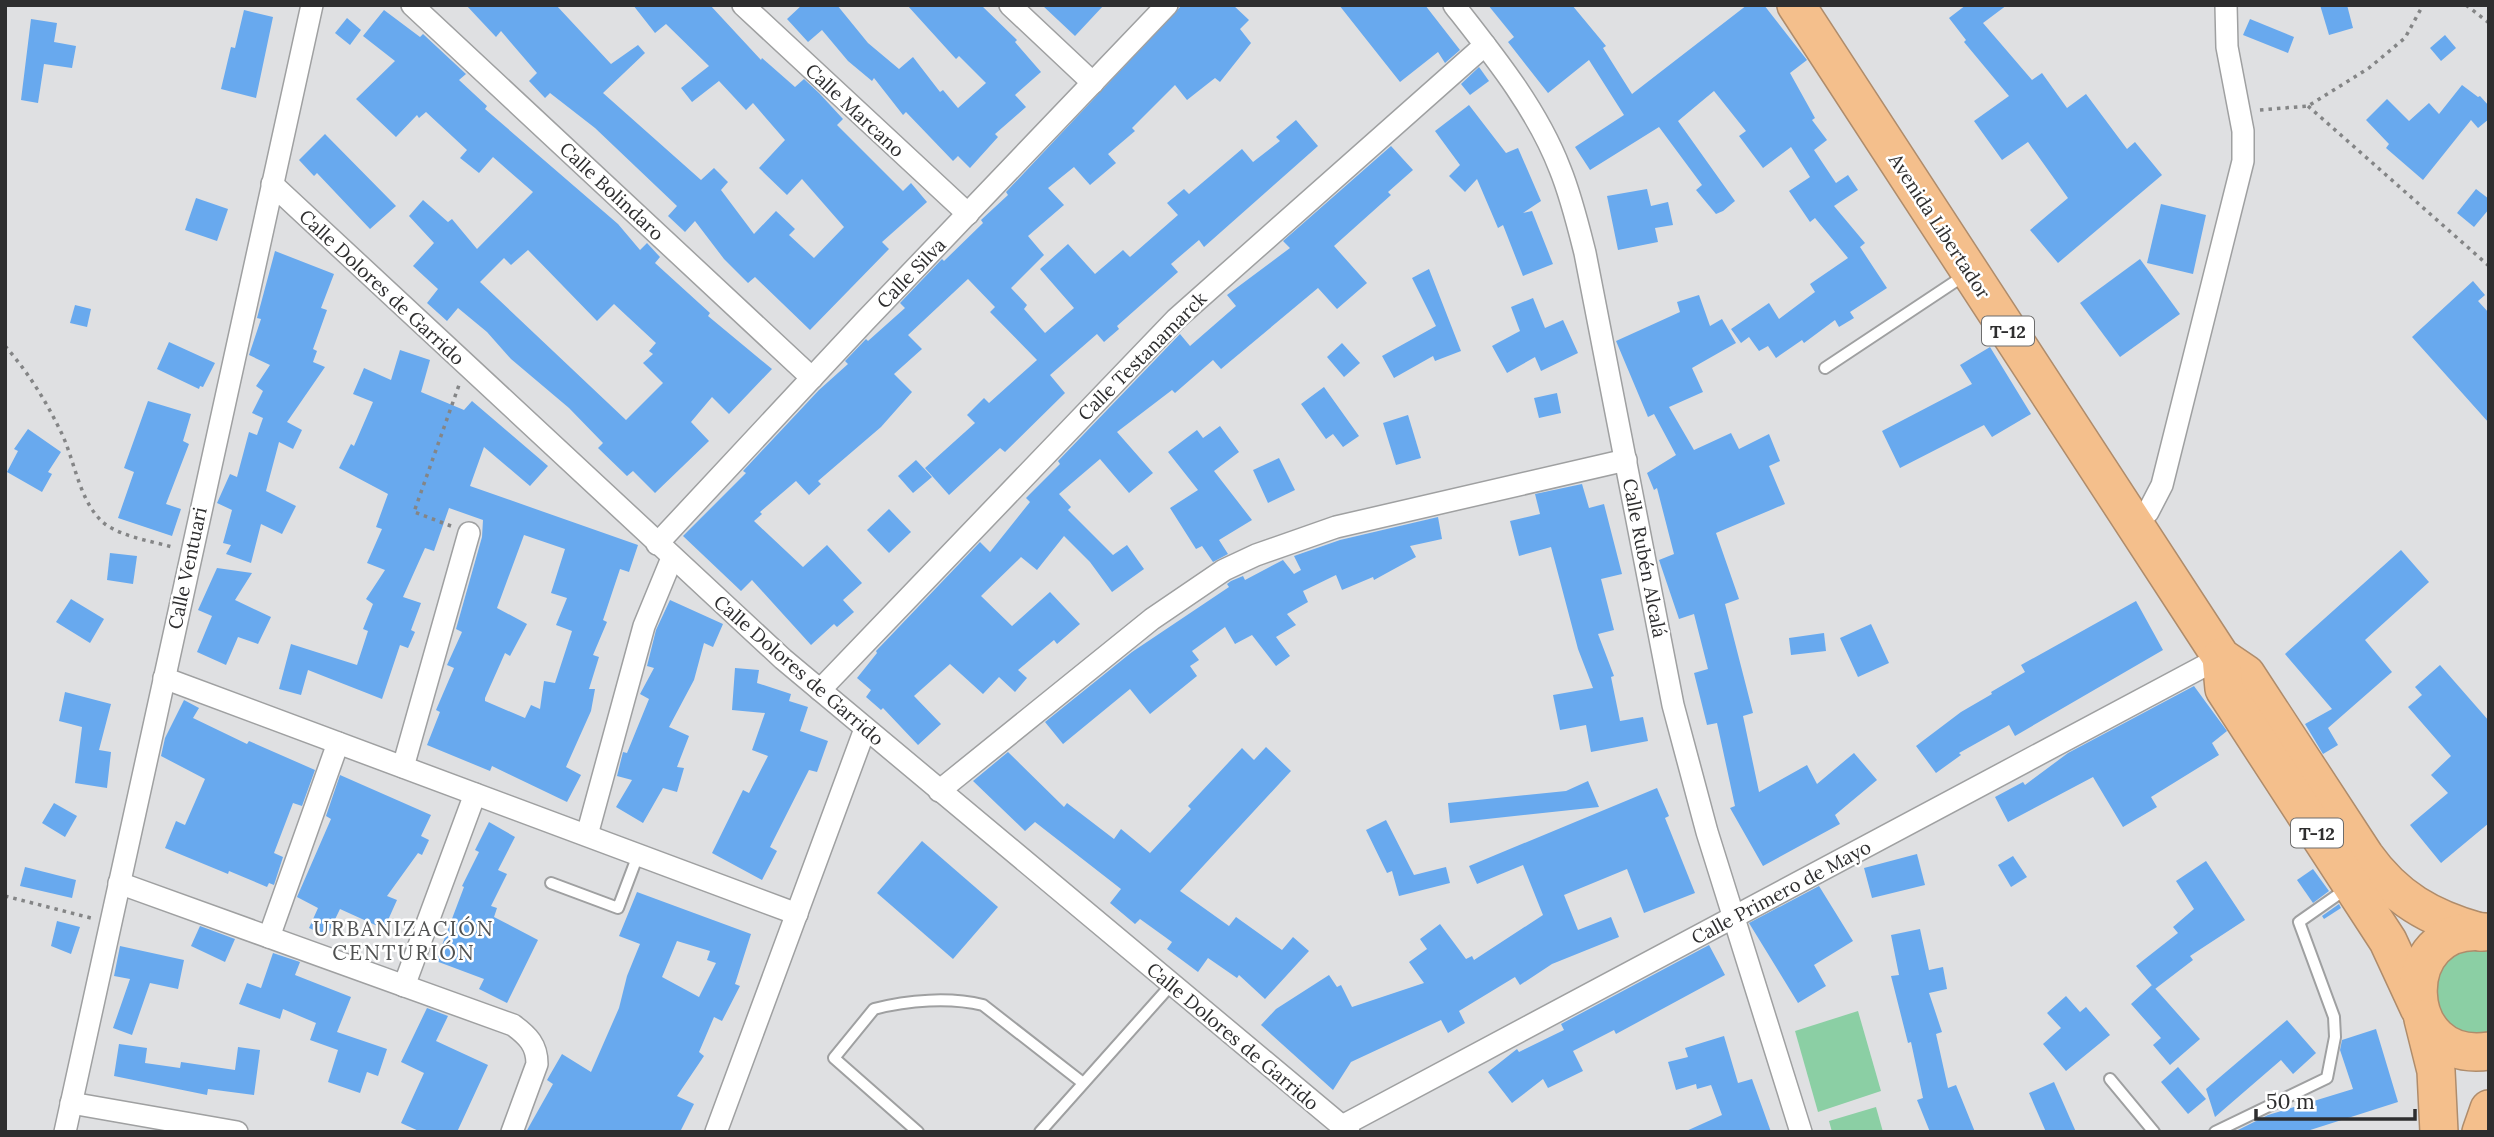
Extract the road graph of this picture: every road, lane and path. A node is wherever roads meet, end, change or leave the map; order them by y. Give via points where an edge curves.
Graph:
1 (312, 5) edge
2 (412, 5) edge
3 (743, 5) edge
4 (1010, 5) edge
5 (1167, 5) edge
6 (1454, 5) edge
7 (1796, 5) edge
8 (2226, 5) edge
9 (2423, 5) edge
10 (2466, 5) edge
11 (2489, 23) edge
12 (1485, 45) junction
13 (1093, 83) junction
14 (2308, 106) junction
15 (2239, 112) junction
16 (272, 184) junction
17 (968, 214) junction
18 (2489, 266) edge
19 (1970, 272) junction
20 (5, 345) edge
21 (466, 366) junction
22 (1825, 368) dead end
23 (812, 378) junction
24 (1626, 460) junction
25 (2134, 524) junction
26 (469, 533) joint
27 (664, 551) junction
28 (190, 552) junction
29 (2221, 657) junction
30 (163, 678) junction
31 (820, 690) junction
32 (865, 729) junction
33 (338, 743) junction
34 (403, 767) junction
35 (939, 791) junction
36 (475, 794) junction
37 (587, 835) junction
38 (638, 855) junction
39 (2363, 877) junction
40 (119, 883) junction
41 (551, 883) dead end
42 (5, 897) edge
43 (797, 914) junction
44 (1734, 917) junction
45 (110, 923) junction
46 (2484, 932) edge
47 (269, 937) junction
48 (1171, 985) junction
49 (404, 986) junction
50 (2421, 1013) junction
51 (2489, 1051) edge
52 (2110, 1079) dead end
53 (1083, 1083) junction
54 (71, 1103) junction
55 (2489, 1108) edge
56 (1345, 1129) edge
57 (65, 1132) edge
58 (237, 1132) edge
59 (512, 1132) edge
60 (716, 1132) edge
61 (918, 1132) edge
62 (1040, 1132) edge
63 (1801, 1132) edge
64 (2154, 1132) edge
65 (2215, 1132) edge
66 (2439, 1132) edge
67 (2481, 1132) edge

1 - 16 street, Calle Ventuari
2 - 23 street, Calle Bolindaro
3 - 17 street, Calle Marcano
4 - 13 street
5 - 13 street, Calle Silva
6 - 12 street, Calle Rubén Alcalá
7 - 19 highway, Avenida Libertador / T-12
8 - 15 street via 2227,47
9 - 14 path via 2395,49
10 - 11 path
12 - 24 street, Calle Rubén Alcalá via 1542,130 1560,168 1585,253
12 - 31 street, Calle Testanamarck via 1176,319
13 - 17 street, Calle Silva
14 - 15 path
14 - 18 path
15 - 25 street via 2243,161 2236,198 2162,485 2148,512
16 - 21 street, Calle Dolores de Garrido
16 - 28 street, Calle Ventuari
17 - 23 street, Calle Silva
19 - 22 lane
19 - 25 highway, Avenida Libertador / T-12
20 - 28 path via 45,401 90,505 101,520 115,530
21 - 26 path via 414,512
21 - 27 street, Calle Dolores de Garrido
23 - 27 street, Calle Silva
24 - 35 street via 1336,527 1234,565 1152,619
24 - 44 street, Calle Rubén Alcalá via 1673,705
25 - 29 highway, Avenida Libertador / T-12
26 - 34 street
27 - 31 street, Calle Dolores de Garrido
27 - 37 street
28 - 30 street, Calle Ventuari
29 - 39 highway, Avenida Libertador / T-12 via 2246,674
29 - 44 street, Calle Primero de Mayo
30 - 33 street
30 - 40 street, Calle Ventuari
31 - 32 street, Calle Dolores de Garrido
32 - 35 street, Calle Dolores de Garrido
32 - 43 street
33 - 34 street
33 - 47 street
34 - 36 street
35 - 48 street, Calle Dolores de Garrido
36 - 37 street
36 - 49 street
37 - 38 street
38 - 41 lane via 618,908
38 - 43 street
39 - 46 highway, Avenida Libertador / T-12 via 2450,924
39 - 50 highway, Avenida Libertador / T-12
39 - 65 lane via 2299,922 2334,1017 2327,1078
40 - 45 street, Calle Ventuari
40 - 47 street
42 - 45 path
43 - 60 street
44 - 56 street, Calle Primero de Mayo
44 - 63 street, Calle Rubén Alcalá
45 - 54 street, Calle Ventuari
46 - 50 highway, T-12 via 2453,936 2430,954 2418,981
47 - 49 street
48 - 53 lane
48 - 56 street, Calle Dolores de Garrido
49 - 59 street via 513,1025 532,1042 537,1064
50 - 51 highway, T-12 via 2448,1045 2474,1053
50 - 66 highway, Avenida Libertador / T-12 via 2436,1071
52 - 64 lane
53 - 61 lane via 983,1005 934,1002 874,1009 834,1058
53 - 62 lane
54 - 57 street, Calle Ventuari
54 - 58 street
55 - 67 highway

